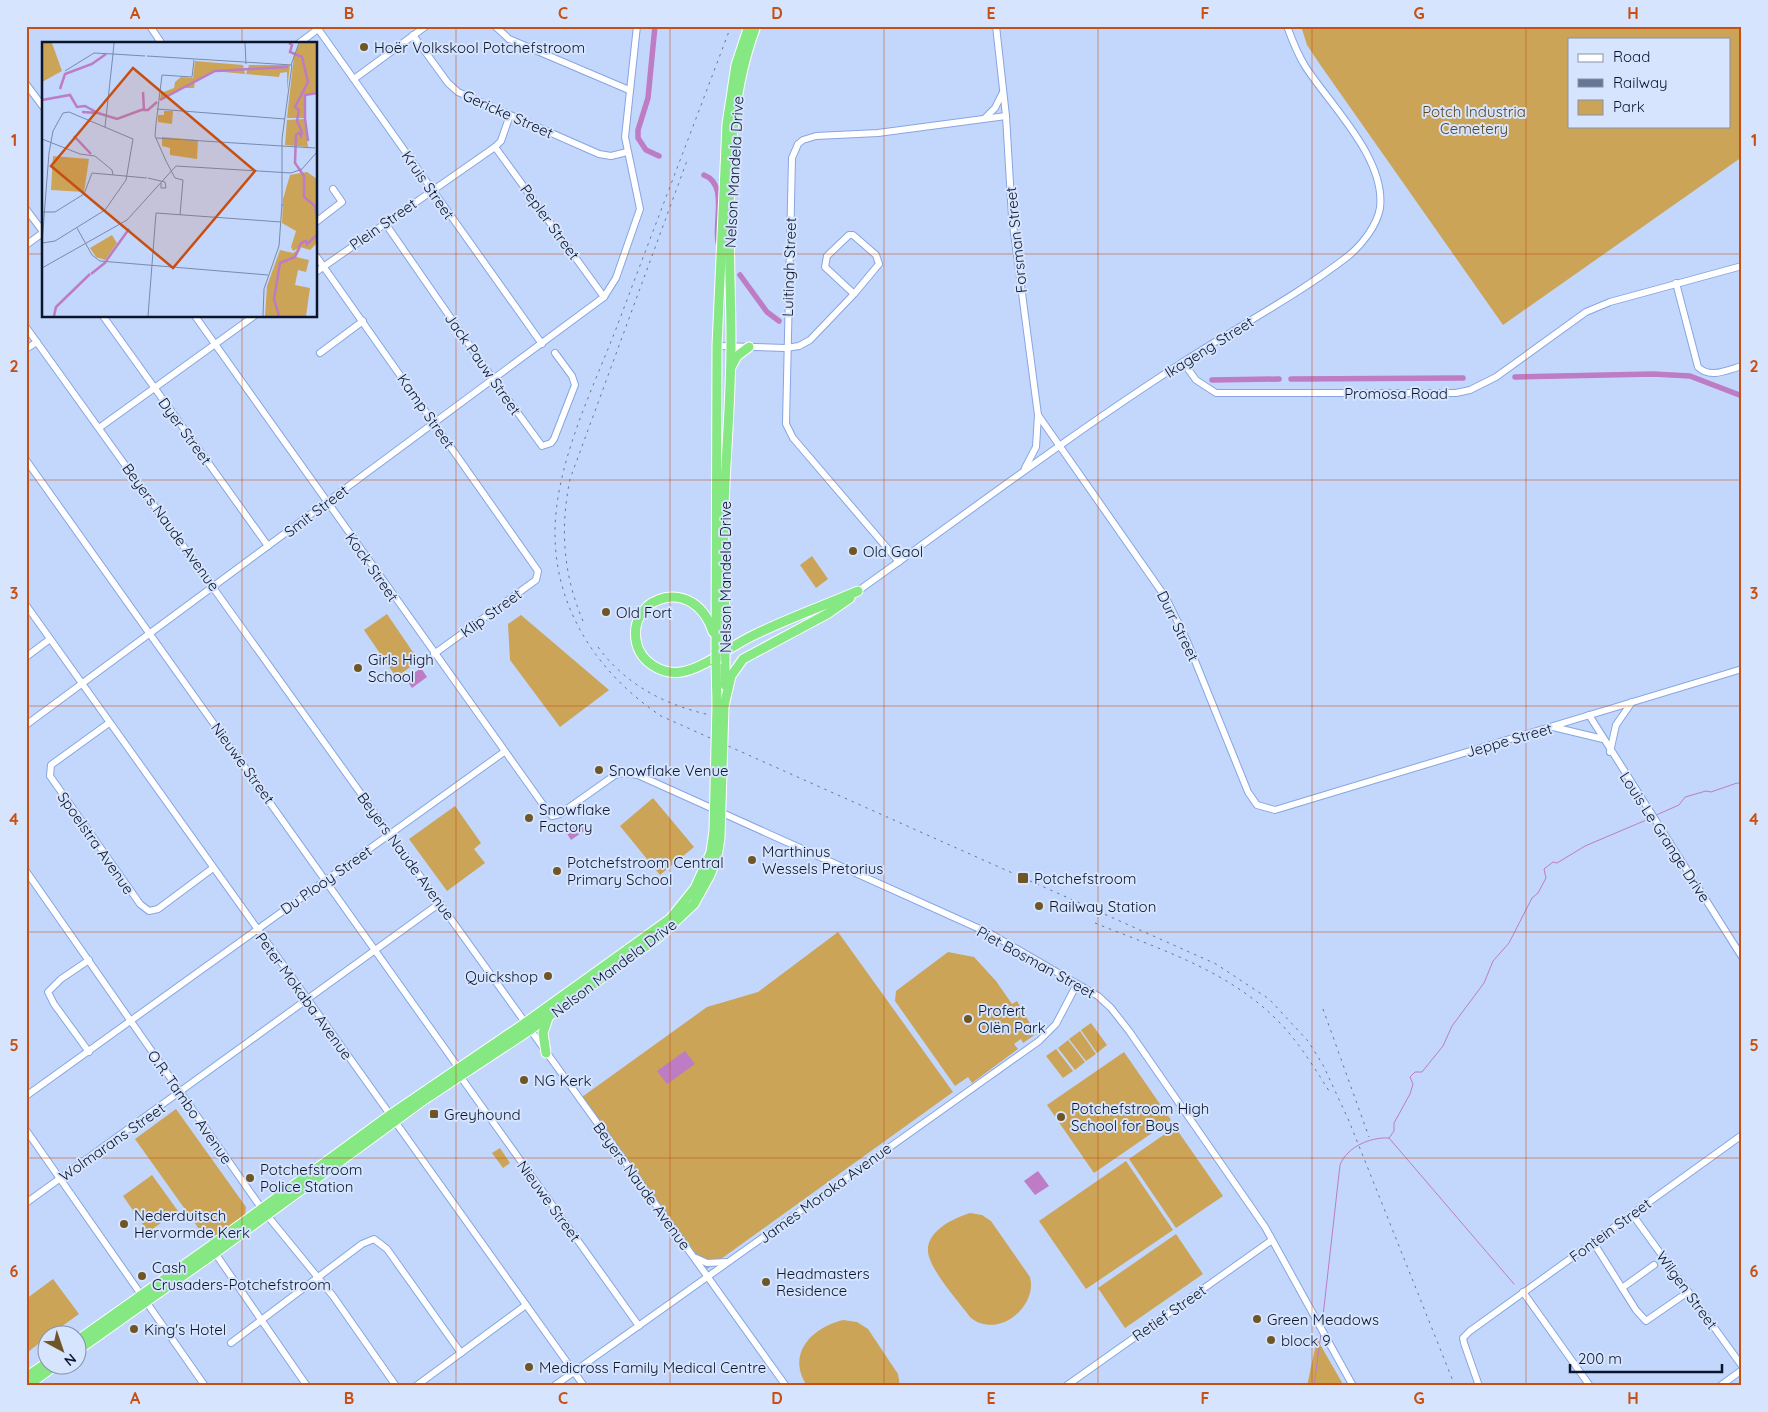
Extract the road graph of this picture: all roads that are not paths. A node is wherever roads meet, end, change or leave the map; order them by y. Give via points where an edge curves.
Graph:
1 (150, 26) edge
2 (426, 26) edge
3 (496, 26) edge
4 (637, 26) edge
5 (996, 26) edge
6 (754, 27) edge
7 (317, 28) edge
8 (1289, 28) edge
9 (414, 35) junction
10 (161, 42) edge
11 (300, 42) edge
12 (354, 79) junction
13 (26, 84) edge
14 (1003, 89) junction
15 (629, 90) junction
16 (42, 105) edge
17 (510, 115) junction
18 (1006, 116) junction
19 (981, 119) junction
20 (495, 147) junction
21 (627, 152) junction
22 (333, 189) dead end
23 (432, 191) junction
24 (26, 209) edge
25 (318, 220) edge
26 (385, 223) junction
27 (42, 229) edge
28 (42, 233) edge
29 (26, 245) edge
30 (318, 258) edge
31 (324, 266) junction
32 (1742, 266) edge
33 (318, 270) edge
34 (1676, 284) junction
35 (854, 294) junction
36 (604, 297) junction
37 (104, 318) edge
38 (196, 318) edge
39 (251, 318) edge
40 (362, 321) junction
41 (26, 327) edge
42 (37, 342) junction
43 (215, 344) junction
44 (542, 344) junction
45 (717, 346) junction
46 (731, 347) junction
47 (749, 347) junction
48 (786, 348) junction
49 (26, 349) edge
50 (320, 353) dead end
51 (555, 353) dead end
52 (1183, 362) junction
53 (1742, 366) edge
54 (730, 368) junction
55 (493, 379) junction
56 (155, 389) junction
57 (1038, 415) junction
58 (434, 423) junction
59 (99, 428) junction
60 (1059, 446) junction
61 (26, 460) edge
62 (1023, 472) junction
63 (326, 503) junction
64 (268, 546) junction
65 (899, 562) junction
66 (536, 567) joint
67 (214, 587) junction
68 (858, 591) junction
69 (26, 605) edge
70 (151, 634) junction
71 (50, 639) junction
72 (716, 649) junction
73 (434, 654) junction
74 (26, 657) edge
75 (1742, 669) edge
76 (83, 684) junction
77 (1632, 702) junction
78 (720, 705) junction
79 (1589, 715) junction
80 (109, 723) junction
81 (26, 725) edge
82 (1553, 727) junction
83 (1603, 739) junction
84 (504, 752) junction
85 (1610, 752) junction
86 (1275, 810) joint
87 (552, 816) joint
88 (390, 834) junction
89 (714, 855) junction
90 (213, 868) junction
91 (26, 871) edge
92 (326, 880) junction
93 (440, 903) junction
94 (256, 929) junction
95 (376, 950) junction
96 (1742, 957) edge
97 (89, 960) junction
98 (1077, 984) junction
99 (307, 1000) junction
100 (550, 1016) junction
101 (131, 1022) junction
102 (527, 1026) junction
103 (89, 1052) junction
104 (546, 1053) junction
105 (459, 1072) junction
106 (180, 1093) junction
107 (26, 1096) edge
108 (392, 1118) junction
109 (26, 1130) edge
110 (1742, 1135) edge
111 (60, 1178) junction
112 (26, 1203) edge
113 (264, 1212) junction
114 (1632, 1214) junction
115 (1272, 1240) junction
116 (1593, 1242) junction
117 (215, 1254) junction
118 (691, 1254) junction
119 (730, 1261) junction
120 (1654, 1265) dead end
121 (708, 1276) junction
122 (319, 1278) junction
123 (1622, 1288) junction
124 (1523, 1292) junction
125 (1688, 1292) junction
126 (143, 1297) junction
127 (526, 1305) junction
128 (262, 1321) junction
129 (639, 1326) junction
130 (88, 1333) edge
131 (88, 1342) edge
132 (231, 1343) dead end
133 (461, 1353) junction
134 (1742, 1366) edge
135 (38, 1369) edge
136 (1742, 1370) edge
137 (574, 1372) junction
138 (43, 1374) edge
139 (26, 1377) edge
140 (27, 1385) edge
141 (205, 1386) edge
142 (307, 1386) edge
143 (396, 1386) edge
144 (416, 1386) edge
145 (554, 1386) edge
146 (584, 1386) edge
147 (786, 1386) edge
148 (1066, 1386) edge
149 (1353, 1386) edge
150 (1479, 1386) edge
151 (1590, 1386) edge
152 (1720, 1386) edge

1 - 10 street
2 - 9 street
3 - 15 street via 509,39
4 - 15 street
5 - 14 street, Forsman Street
6 - 45 highway, Nelson Mandela Drive via 736,65 727,124
6 - 46 highway, Nelson Mandela Drive via 740,76 734,128
7 - 11 street
7 - 12 street, Kruis Street
8 - 52 street, Ikageng Street via 1304,64 1367,154 1380,190 1380,209 1374,225 1348,256 1293,295
9 - 12 street
9 - 17 street, Gericke Street via 453,89
12 - 23 street, Kruis Street
13 - 16 street
14 - 18 street, Forsman Street
14 - 19 street via 995,108
15 - 21 street via 625,129
17 - 20 street, Plein Street via 501,141
17 - 21 street, Gericke Street via 599,154 611,156
18 - 19 street, Luitingh Street
18 - 57 street, Forsman Street via 1012,217
19 - 48 street, Luitingh Street via 878,133 816,136 798,144 792,158
20 - 23 street, Plein Street
20 - 36 street, Pepler Street
21 - 36 street via 640,209 616,278
22 - 25 street via 342,202
23 - 26 street, Plein Street
23 - 44 street, Kruis Street
24 - 27 street
26 - 31 street, Plein Street
26 - 55 street, Jack Pauw Street
28 - 29 street
30 - 31 street, Kamp Street
31 - 33 street, Plein Street
31 - 40 street, Kamp Street
32 - 34 street, Promosa Road
34 - 52 street, Promosa Road via 1586,312 1496,377 1456,393 1216,394 1202,386
34 - 53 street via 1698,367 1710,374
35 - 35 street via 877,269 879,259 849,235 827,256 825,267
35 - 48 street via 810,340
36 - 44 street, Smit Street
37 - 56 street, Dyer Street
38 - 43 street, Kock Street
39 - 43 street
40 - 50 street
40 - 58 street, Kamp Street
41 - 42 street, Beyers Naude Avenue
42 - 49 street
42 - 59 street, Beyers Naude Avenue
43 - 56 street
43 - 63 street, Kock Street
44 - 55 street, Smit Street
45 - 46 street
45 - 72 highway, Nelson Mandela Drive
46 - 47 street
46 - 54 highway, Nelson Mandela Drive
47 - 48 street
47 - 54 highway via 737,356
48 - 65 street, Luitingh Street via 785,414 789,431
51 - 55 street, Jack Pauw Street via 572,376 575,386 551,443 542,446
52 - 60 street, Ikageng Street
54 - 78 highway, Nelson Mandela Drive, bridge via 724,507 726,642
55 - 58 street, Smit Street
56 - 59 street
56 - 64 street, Dyer Street
57 - 60 street, Forsman Street
57 - 62 street via 1034,455
58 - 63 street, Smit Street
58 - 66 street, Kamp Street
59 - 67 street, Beyers Naude Avenue
60 - 62 street, Ikageng Street
60 - 86 street, Durr Street via 1166,598 1252,799 1263,808
61 - 70 street, Nieuwe Street
62 - 65 street, Ikageng Street
63 - 64 street, Smit Street
63 - 73 street, Kock Street
64 - 67 street, Smit Street
65 - 68 street, Ikageng Street
66 - 73 street, Klip Street via 536,580
67 - 70 street, Smit Street
67 - 88 street, Beyers Naude Avenue
68 - 72 highway via 754,635 682,672 661,670 643,657 636,641 637,624 652,604 668,598 683,598 706,614
68 - 78 highway via 827,614 743,659 731,676
69 - 71 street, Peter Mokaba Avenue
70 - 76 street, Smit Street
70 - 92 street, Nieuwe Street
71 - 74 street
71 - 76 street, Peter Mokaba Avenue
72 - 78 highway, Nelson Mandela Drive, bridge
73 - 84 street, Kock Street
75 - 77 street, Jeppe Street
76 - 80 street, Peter Mokaba Avenue
76 - 81 street, Smit Street
77 - 79 street, Jeppe Street
77 - 85 street via 1616,725
78 - 89 highway, Nelson Mandela Drive, bridge
79 - 82 street, Jeppe Street
79 - 83 street, Louis Le Grange Drive
80 - 90 street, Peter Mokaba Avenue
80 - 90 street, Spoelstra Avenue via 51,765 50,776 140,904 148,911 158,909
82 - 83 street
82 - 86 street, Jeppe Street
83 - 85 street, Louis Le Grange Drive
84 - 87 street, Kock Street
84 - 88 street, Du Plooy Street
85 - 96 street, Louis Le Grange Drive
87 - 98 street, Piet Bosman Street via 564,812 615,776 623,773 638,775 991,934
88 - 92 street, Du Plooy Street
88 - 93 street, Beyers Naude Avenue
89 - 100 highway, Nelson Mandela Drive via 704,888 680,920
89 - 102 highway, Nelson Mandela Drive via 695,888 670,919
90 - 94 street, Peter Mokaba Avenue
91 - 97 street, O.R. Tambo Avenue
92 - 94 street, Du Plooy Street
92 - 95 street, Nieuwe Street
93 - 95 street, Wolmarans Street
93 - 102 street, Beyers Naude Avenue
94 - 99 street, Peter Mokaba Avenue
94 - 101 street, Du Plooy Street
95 - 99 street, Wolmarans Street
95 - 105 street, Nieuwe Street
97 - 101 street, O.R. Tambo Avenue
97 - 103 street via 50,989 49,997
98 - 115 street, Piet Bosman Street via 1102,999 1119,1017
98 - 119 street, James Moroka Avenue via 1056,1024 1039,1041
99 - 106 street, Wolmarans Street
99 - 108 street, Peter Mokaba Avenue
100 - 102 highway, Nelson Mandela Drive
100 - 104 highway via 542,1032
101 - 103 street, Du Plooy Street
101 - 106 street, O.R. Tambo Avenue
102 - 104 street, Beyers Naude Avenue
102 - 105 highway, Nelson Mandela Drive
103 - 107 street, Du Plooy Street
104 - 118 street, Beyers Naude Avenue
105 - 108 highway, Nelson Mandela Drive
105 - 129 street, Nieuwe Street
106 - 111 street, Wolmarans Street
106 - 113 street, O.R. Tambo Avenue
108 - 113 highway, Nelson Mandela Drive
108 - 127 street, Peter Mokaba Avenue
109 - 111 street
110 - 114 street, Fontein Street
111 - 112 street, Wolmarans Street
111 - 126 street
113 - 117 highway, Nelson Mandela Drive
113 - 122 street, O.R. Tambo Avenue
113 - 126 highway, Nelson Mandela Drive
114 - 116 street, Fontein Street
114 - 125 street, Wilgen Street
115 - 148 street, Retief Street
115 - 149 street, Piet Bosman Street
116 - 123 street
116 - 124 street, Fontein Street
117 - 126 highway, Nelson Mandela Drive
117 - 128 street
118 - 119 street via 707,1263
118 - 121 street, Beyers Naude Avenue
119 - 121 street, James Moroka Avenue
120 - 123 street
121 - 129 street, James Moroka Avenue
121 - 147 street, Beyers Naude Avenue
122 - 128 street
122 - 133 street via 366,1241 378,1240
122 - 143 street, O.R. Tambo Avenue
123 - 125 street via 1646,1321
124 - 150 street, Fontein Street via 1463,1338
124 - 151 street
125 - 134 street, Wilgen Street
126 - 130 highway, Nelson Mandela Drive
126 - 131 highway, Nelson Mandela Drive
126 - 141 street
127 - 133 street
127 - 137 street, Peter Mokaba Avenue
128 - 132 street
128 - 142 street
129 - 137 street, James Moroka Avenue
133 - 144 street
135 - 139 highway
136 - 152 street
137 - 145 street, James Moroka Avenue
137 - 146 street, Peter Mokaba Avenue
138 - 140 highway

